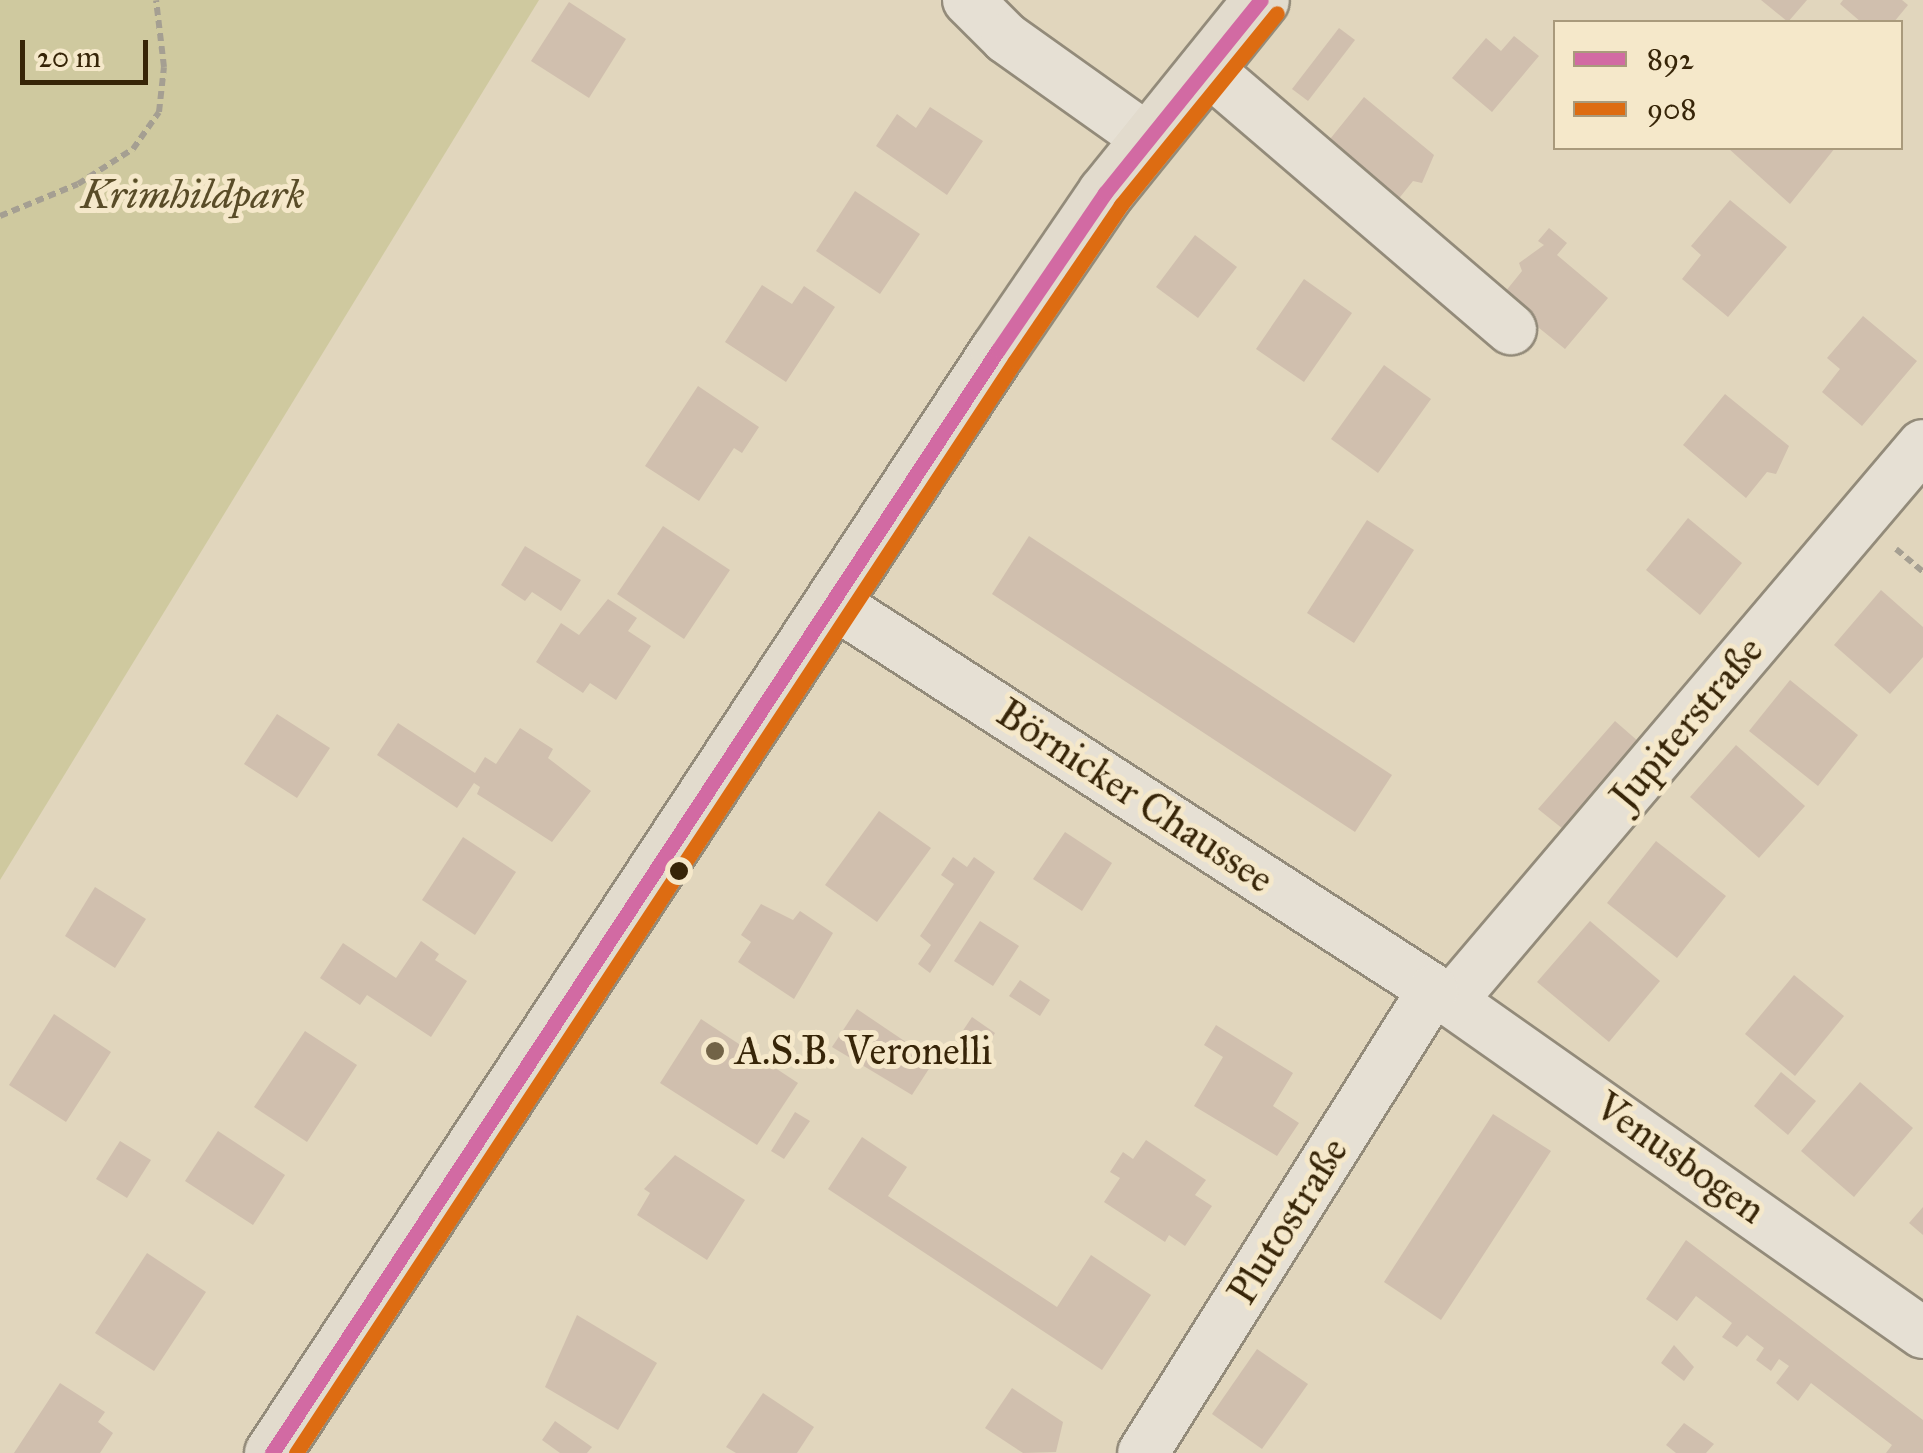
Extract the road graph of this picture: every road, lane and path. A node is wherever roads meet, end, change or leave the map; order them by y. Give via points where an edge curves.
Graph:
1 (156, 0) edge
2 (968, 0) edge
3 (1261, 0) edge
4 (1205, 67) junction
5 (1126, 124) junction
6 (0, 216) edge
7 (1511, 330) dead end
8 (1923, 445) edge
9 (836, 604) junction
10 (1442, 995) junction
11 (1923, 1333) edge
12 (272, 1453) edge
13 (1142, 1453) edge

1 - 6 path via 164,67 159,112 133,149 78,184
2 - 5 street via 1006,38
3 - 4 main road
4 - 5 main road
4 - 7 street
5 - 9 main road via 998,350
8 - 10 street, Jupiterstraße
9 - 10 street, Börnicker Chaussee
9 - 12 main road
10 - 11 street, Venusbogen
10 - 13 street, Plutostraße

